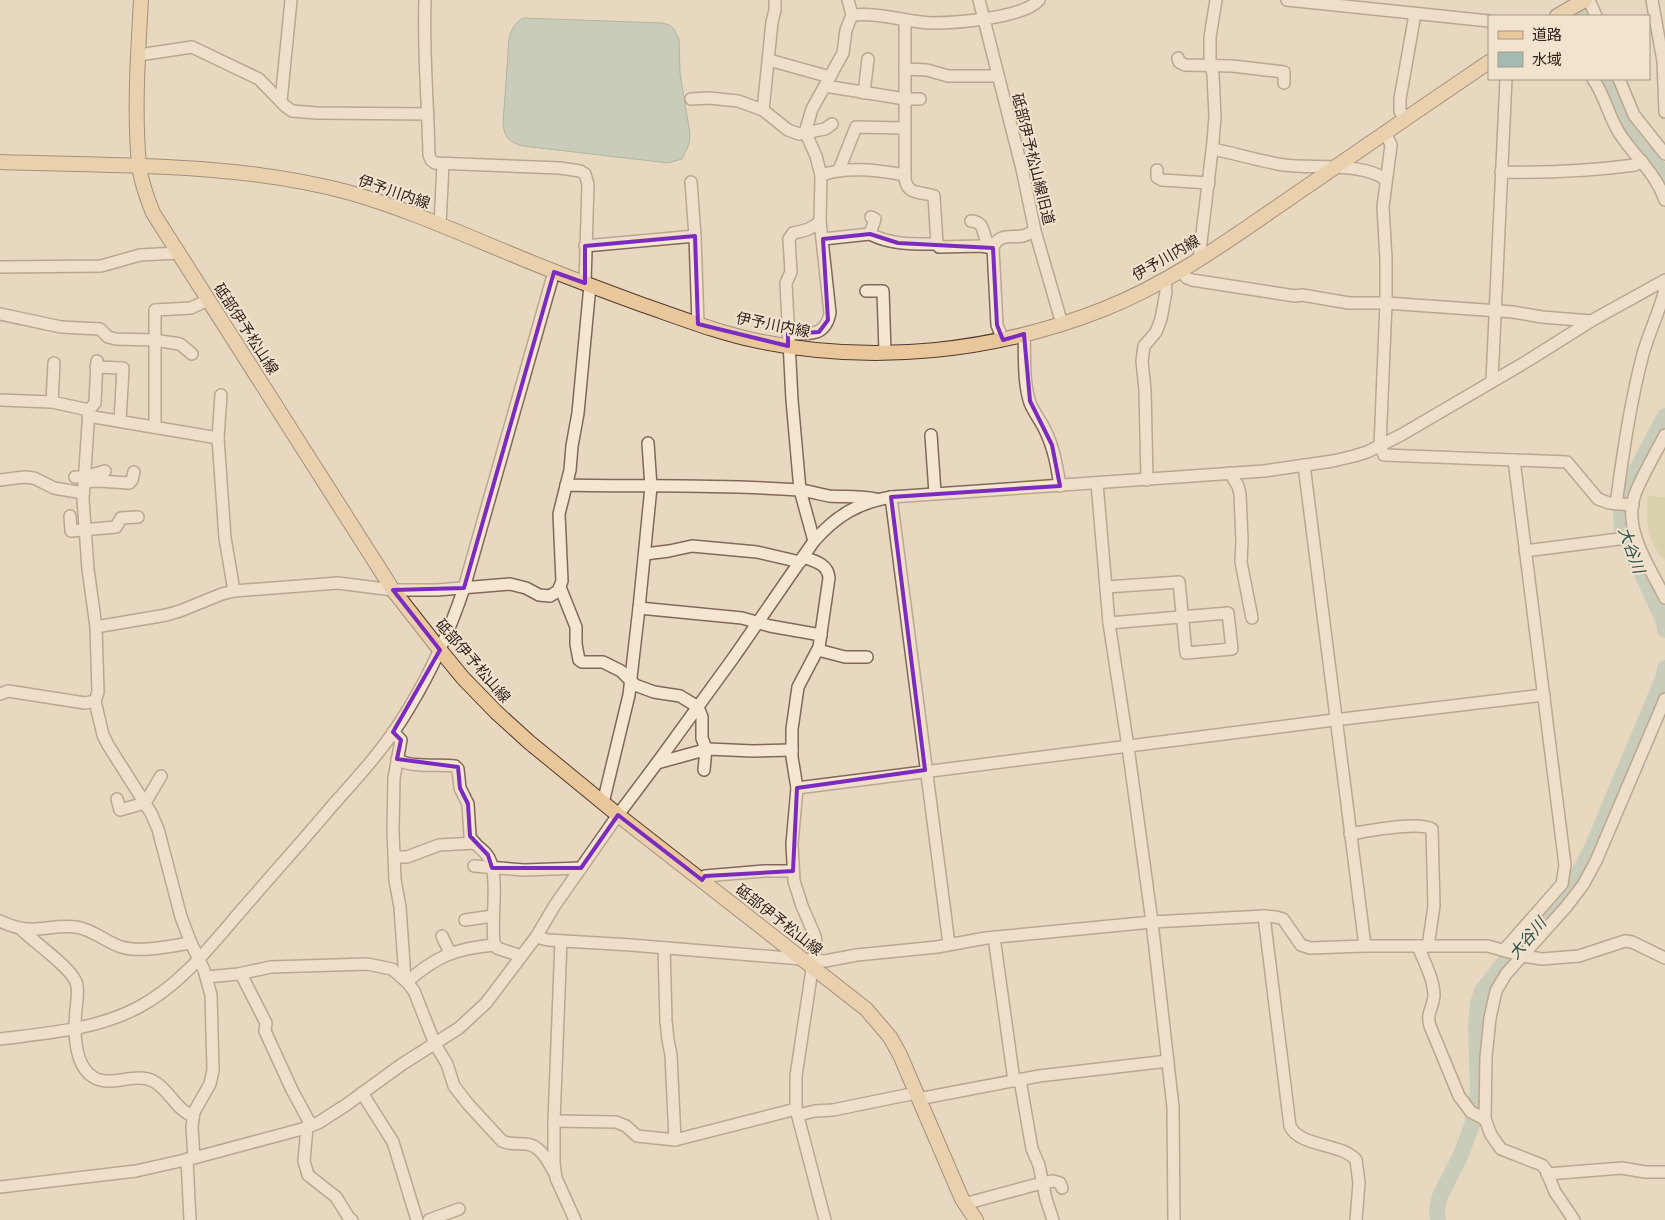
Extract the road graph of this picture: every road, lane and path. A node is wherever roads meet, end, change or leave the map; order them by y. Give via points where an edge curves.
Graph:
1 (141, 0) edge
2 (291, 0) edge
3 (425, 0) edge
4 (776, 0) edge
5 (848, 0) edge
6 (979, 0) edge
7 (1039, 0) edge
8 (1216, 0) edge
9 (1287, 0) edge
10 (1652, 0) edge
11 (1573, 7) edge
12 (1415, 14) junction
13 (852, 15) junction
14 (1593, 15) edge
15 (983, 18) junction
16 (905, 20) junction
17 (1488, 21) edge
18 (139, 55) junction
19 (868, 58) dead end
20 (1178, 58) dead end
21 (769, 60) junction
22 (1488, 63) edge
23 (1211, 65) junction
24 (905, 69) junction
25 (997, 76) junction
26 (1506, 80) edge
27 (827, 81) junction
28 (1618, 81) edge
29 (1596, 82) edge
30 (1284, 83) dead end
31 (864, 93) junction
32 (691, 99) dead end
33 (905, 99) junction
34 (920, 99) dead end
35 (281, 101) junction
36 (1665, 106) edge
37 (763, 110) junction
38 (428, 114) junction
39 (1405, 119) junction
40 (832, 124) dead end
41 (904, 128) junction
42 (1385, 132) junction
43 (807, 134) junction
44 (1213, 149) junction
45 (1665, 154) edge
46 (1642, 161) junction
47 (0, 162) edge
48 (443, 164) junction
49 (139, 166) junction
50 (1335, 167) junction
51 (839, 170) junction
52 (1157, 170) dead end
53 (1501, 172) junction
54 (821, 175) junction
55 (904, 175) junction
56 (1386, 180) junction
57 (691, 182) dead end
58 (1209, 184) junction
59 (1665, 200) edge
60 (871, 217) dead end
61 (820, 221) junction
62 (971, 221) dead end
63 (440, 225) junction
64 (1035, 231) junction
65 (870, 234) junction
66 (695, 236) junction
67 (823, 239) junction
68 (937, 244) junction
69 (585, 246) junction
70 (993, 248) junction
71 (178, 253) junction
72 (1199, 258) junction
73 (0, 266) edge
74 (1180, 271) junction
75 (554, 272) junction
76 (1665, 280) edge
77 (1165, 281) junction
78 (588, 284) junction
79 (1665, 289) edge
80 (866, 290) dead end
81 (208, 300) junction
82 (1386, 303) junction
83 (1494, 311) junction
84 (0, 314) edge
85 (1591, 321) junction
86 (698, 324) junction
87 (1062, 324) junction
88 (1024, 334) junction
89 (154, 340) junction
90 (788, 340) junction
91 (1003, 340) junction
92 (884, 352) junction
93 (192, 354) dead end
94 (54, 363) dead end
95 (1492, 381) junction
96 (221, 395) dead end
97 (0, 400) edge
98 (52, 402) junction
99 (88, 413) junction
100 (120, 421) junction
101 (155, 427) junction
102 (931, 435) dead end
103 (1665, 436) edge
104 (218, 438) junction
105 (648, 443) dead end
106 (1380, 446) junction
107 (1514, 460) junction
108 (1304, 466) junction
109 (105, 471) dead end
110 (134, 472) dead end
111 (1230, 473) junction
112 (0, 480) edge
113 (1148, 480) junction
114 (81, 482) junction
115 (1097, 484) junction
116 (566, 485) junction
117 (1060, 486) junction
118 (651, 487) junction
119 (800, 490) junction
120 (935, 493) junction
121 (891, 496) junction
122 (874, 500) junction
123 (1624, 504) junction
124 (70, 516) dead end
125 (138, 516) dead end
126 (85, 530) junction
127 (1619, 539) dead end
128 (814, 542) junction
129 (1525, 551) junction
130 (645, 554) junction
131 (801, 560) junction
132 (1662, 584) edge
133 (560, 587) junction
134 (1106, 587) junction
135 (464, 588) junction
136 (394, 590) junction
137 (234, 591) junction
138 (1665, 598) edge
139 (640, 608) junction
140 (1182, 617) junction
141 (1252, 618) dead end
142 (758, 622) junction
143 (1109, 623) junction
144 (96, 627) junction
145 (820, 635) junction
146 (440, 650) junction
147 (818, 650) junction
148 (867, 658) dead end
149 (630, 682) junction
150 (3, 690) edge
151 (1544, 695) junction
152 (1665, 699) edge
153 (95, 701) junction
154 (698, 707) junction
155 (1335, 720) junction
156 (393, 732) junction
157 (1128, 747) junction
158 (706, 749) junction
159 (792, 750) junction
160 (397, 759) junction
161 (657, 763) junction
162 (704, 770) dead end
163 (925, 770) junction
164 (161, 776) dead end
165 (797, 788) junction
166 (117, 799) dead end
167 (603, 803) junction
168 (145, 804) junction
169 (618, 815) junction
170 (1350, 834) junction
171 (475, 843) junction
172 (394, 857) junction
173 (474, 866) dead end
174 (492, 868) junction
175 (581, 868) junction
176 (793, 871) junction
177 (702, 880) junction
178 (493, 916) junction
179 (1264, 916) junction
180 (464, 920) dead end
181 (0, 921) edge
182 (1152, 922) junction
183 (21, 929) junction
184 (442, 936) dead end
185 (536, 937) junction
186 (994, 937) junction
187 (562, 941) junction
188 (190, 943) junction
189 (949, 944) junction
190 (495, 945) junction
191 (1365, 946) junction
192 (1423, 946) junction
193 (664, 948) junction
194 (1504, 950) junction
195 (450, 953) junction
196 (521, 956) junction
197 (1523, 956) junction
198 (1665, 958) edge
199 (199, 959) junction
200 (810, 962) junction
201 (241, 974) junction
202 (206, 977) junction
203 (406, 980) junction
204 (74, 1029) junction
205 (0, 1039) edge
206 (435, 1044) junction
207 (1168, 1061) junction
208 (1017, 1080) junction
209 (362, 1093) junction
210 (917, 1096) junction
211 (797, 1112) junction
212 (193, 1116) junction
213 (1478, 1116) junction
214 (554, 1121) junction
215 (309, 1126) junction
216 (675, 1140) junction
217 (191, 1159) junction
218 (554, 1172) junction
219 (1665, 1172) edge
220 (1547, 1174) junction
221 (1043, 1184) junction
222 (0, 1187) edge
223 (1062, 1188) dead end
224 (964, 1204) junction
225 (459, 1209) dead end
226 (190, 1220) edge
227 (352, 1220) edge
228 (417, 1220) edge
229 (430, 1220) edge
230 (575, 1220) edge
231 (825, 1220) edge
232 (976, 1220) edge
233 (1053, 1220) edge
234 (1174, 1220) edge
235 (1356, 1220) edge
236 (1574, 1220) edge

1 - 18 main road, 砥部伊予松山線
2 - 35 street
3 - 38 street
4 - 21 street
5 - 13 street
6 - 15 street, 砥部伊予松山線旧道
7 - 15 street via 1018,13
8 - 23 street via 1210,37
9 - 12 street
10 - 36 street via 1663,61
11 - 14 street
12 - 17 street
12 - 39 street via 1400,99 1400,111
13 - 16 street via 892,16
13 - 27 street via 843,53
15 - 16 street via 933,23
15 - 25 street, 砥部伊予松山線旧道
16 - 24 street
18 - 35 street via 192,46 259,79
18 - 49 main road, 砥部伊予松山線
19 - 31 street
20 - 23 street via 1185,65
21 - 27 street
21 - 37 street
22 - 39 main road, 伊予川内線
23 - 30 street via 1284,72
23 - 44 street via 1215,116
24 - 25 street via 927,70 948,76
24 - 33 street
25 - 64 street, 砥部伊予松山線旧道
26 - 53 street
27 - 31 street
27 - 43 street via 808,120
28 - 29 street
28 - 45 street via 1634,115
29 - 46 street via 1618,132
31 - 33 street
32 - 37 street via 738,100
33 - 34 street
33 - 41 street
35 - 38 street via 292,111 302,113
37 - 43 street via 794,133
38 - 48 street via 429,155 435,163
39 - 42 main road, 伊予川内線
40 - 43 street
41 - 51 street via 856,127
41 - 55 street
42 - 50 main road, 伊予川内線
42 - 56 street via 1391,145
43 - 54 street
44 - 50 street via 1285,165
44 - 58 street
46 - 53 street via 1578,171
46 - 59 street via 1661,188
47 - 49 main road, 伊予川内線
48 - 63 street
48 - 69 street via 580,171 585,174 588,184
49 - 63 main road, 伊予川内線 via 283,178 389,205
49 - 71 main road, 砥部伊予松山線 via 153,213
50 - 56 street via 1375,172
50 - 72 main road, 伊予川内線
51 - 54 street
51 - 55 street
52 - 58 street via 1157,177 1162,180
53 - 83 street
54 - 61 street
55 - 68 street via 909,190 934,196
56 - 82 street via 1383,207
57 - 66 street
58 - 72 street
60 - 65 street via 875,222
61 - 67 street
61 - 90 street via 814,227 793,233 789,239 791,272 786,283
62 - 70 street via 981,224 987,243
63 - 75 main road, 伊予川内線
64 - 70 street via 1023,236 1006,236 995,242
64 - 87 street, 砥部伊予松山線旧道
65 - 67 street
65 - 68 street via 898,243
66 - 69 street
66 - 86 street
67 - 90 street via 830,312 826,327
68 - 70 street
69 - 78 street
70 - 91 street via 997,325
71 - 73 street via 140,255 101,266
71 - 81 main road, 砥部伊予松山線
72 - 74 main road, 伊予川内線
74 - 77 main road, 伊予川内線
74 - 82 street via 1192,280 1338,302
75 - 78 main road, 伊予川内線
75 - 135 street
76 - 85 street
77 - 87 main road, 伊予川内線 via 1119,303
77 - 113 street via 1161,319 1156,332 1144,346 1142,361
78 - 86 main road, 伊予川内線
78 - 116 street via 578,413
79 - 123 street via 1638,375 1622,452
80 - 92 street via 883,291
81 - 89 street via 191,308 155,310
81 - 136 main road, 砥部伊予松山線
82 - 83 street
82 - 106 street
83 - 85 street
83 - 95 street
84 - 89 street via 61,327 100,329 108,337 116,339
85 - 95 street
86 - 90 main road, 伊予川内線 via 758,341
87 - 88 main road, 伊予川内線
88 - 91 main road, 伊予川内線
88 - 117 street via 1030,401 1052,445
89 - 93 street via 180,344
89 - 101 street
90 - 92 main road, 伊予川内線 via 836,352
90 - 119 street
91 - 92 main road, 伊予川内線 via 928,352
94 - 98 street
95 - 106 street
96 - 104 street
97 - 98 street
98 - 99 street
99 - 100 street
99 - 100 street via 95,403 96,363 122,368
99 - 114 street
100 - 101 street
101 - 104 street
102 - 120 street
103 - 123 street via 1635,494
104 - 137 street via 225,538
105 - 118 street
106 - 107 street via 1384,455
106 - 108 street via 1354,456
107 - 123 street via 1567,462 1598,499
107 - 129 street
108 - 111 street
108 - 155 street
109 - 114 street
110 - 114 street via 128,484
111 - 113 street
111 - 141 street via 1240,494 1241,562
112 - 114 street via 34,478 54,488
113 - 115 street
114 - 126 street
115 - 117 street
115 - 134 street
116 - 118 street
116 - 133 street via 559,514
117 - 120 street
118 - 119 street
118 - 130 street
119 - 122 street
119 - 128 street
120 - 121 street
121 - 122 street
121 - 163 street
122 - 128 street via 849,510
123 - 132 street via 1632,517 1635,535
124 - 126 street via 70,531
125 - 126 street via 121,518 116,527
126 - 144 street
127 - 129 street
128 - 131 street
129 - 151 street
130 - 131 street via 692,546
130 - 139 street
131 - 142 street
131 - 145 street via 821,564 829,573
132 - 138 street
133 - 135 street via 554,594 544,596 510,584
133 - 149 street via 576,627 579,660 608,664 621,671
134 - 140 street via 1179,582
134 - 143 street
135 - 136 street
135 - 146 street
136 - 137 street via 338,583
136 - 146 main road, 砥部伊予松山線
137 - 144 street via 166,615
139 - 142 street
139 - 149 street
140 - 140 street via 1186,653 1232,650 1228,613
140 - 143 street
142 - 145 street
142 - 154 street
143 - 157 street
144 - 153 street via 98,692
145 - 147 street
146 - 156 street via 424,683
146 - 167 main road, 砥部伊予松山線 via 496,712
147 - 148 street via 845,657
147 - 159 street via 798,686
149 - 154 street via 654,692 680,696
149 - 167 street
150 - 153 street via 85,703
151 - 155 street
151 - 194 street via 1564,876 1562,884
152 - 197 street via 1583,885
153 - 168 street via 103,735
154 - 158 street
154 - 161 street
155 - 157 street
155 - 170 street
156 - 160 street via 401,740
156 - 199 street
157 - 163 street
157 - 182 street
158 - 159 street
158 - 161 street
158 - 162 street
159 - 165 street
160 - 171 street via 458,769 460,788 468,804 470,836
160 - 172 street via 393,802
161 - 169 street
163 - 165 street
163 - 189 street
164 - 168 street
165 - 176 street
166 - 168 street via 120,810
167 - 169 main road, 砥部伊予松山線
168 - 188 street via 158,829
169 - 175 street
169 - 177 main road, 砥部伊予松山線
170 - 191 street
170 - 192 street via 1402,827 1432,829 1434,906
171 - 172 street via 439,845 407,857
171 - 174 street via 488,855
172 - 203 street
173 - 174 street
174 - 175 street
174 - 178 street
175 - 185 street
176 - 177 street via 705,876
176 - 200 street via 796,890 815,936
177 - 200 main road, 砥部伊予松山線
178 - 180 street
178 - 190 street
179 - 182 street
179 - 191 street via 1283,919 1302,945 1310,948
179 - 235 street via 1290,1126 1296,1135 1356,1160 1359,1183
181 - 183 street
182 - 186 street
182 - 207 street
183 - 188 street via 79,927 112,944 130,949
183 - 204 street via 76,982
184 - 195 street
185 - 187 street
185 - 196 street
186 - 189 street
186 - 208 street
187 - 193 street
187 - 214 street
188 - 199 street
189 - 200 street
190 - 195 street
190 - 196 street via 507,953
191 - 192 street
192 - 194 street via 1488,946
192 - 213 street via 1434,996 1428,1019 1430,1026 1458,1096
193 - 200 street
193 - 216 street
194 - 197 street
195 - 203 street
196 - 206 street via 486,1003 459,1028
197 - 198 street via 1542,959 1579,956 1625,941
197 - 213 street via 1496,991
199 - 202 street
199 - 204 street via 166,990 139,1007 109,1020
200 - 210 main road, 砥部伊予松山線 via 880,1024 900,1055
200 - 211 street via 796,1076
201 - 202 street
201 - 203 street via 267,967 367,964 392,970
201 - 215 street via 266,1023 265,1031
202 - 212 street via 213,1008 213,1070 210,1084
203 - 206 street via 414,991
204 - 205 street
204 - 212 street via 82,1066 91,1076 101,1080 152,1080
206 - 209 street
206 - 218 street via 447,1064 454,1086 502,1141 540,1150
207 - 208 street
207 - 234 street via 1173,1107
208 - 210 street
208 - 221 street
209 - 215 street
209 - 228 street via 393,1142
210 - 211 street via 833,1110
210 - 224 main road, 砥部伊予松山線
211 - 216 street
211 - 231 street
212 - 217 street
213 - 220 street via 1501,1149 1537,1162
214 - 216 street via 616,1122 637,1136
214 - 218 street
215 - 217 street
215 - 227 street via 304,1161 308,1175 336,1197
217 - 222 street via 136,1171
217 - 226 street
218 - 230 street
219 - 220 street via 1622,1168
220 - 236 street via 1554,1192
221 - 223 street via 1057,1182
221 - 224 street
221 - 233 street
224 - 232 main road, 砥部伊予松山線
225 - 229 street

